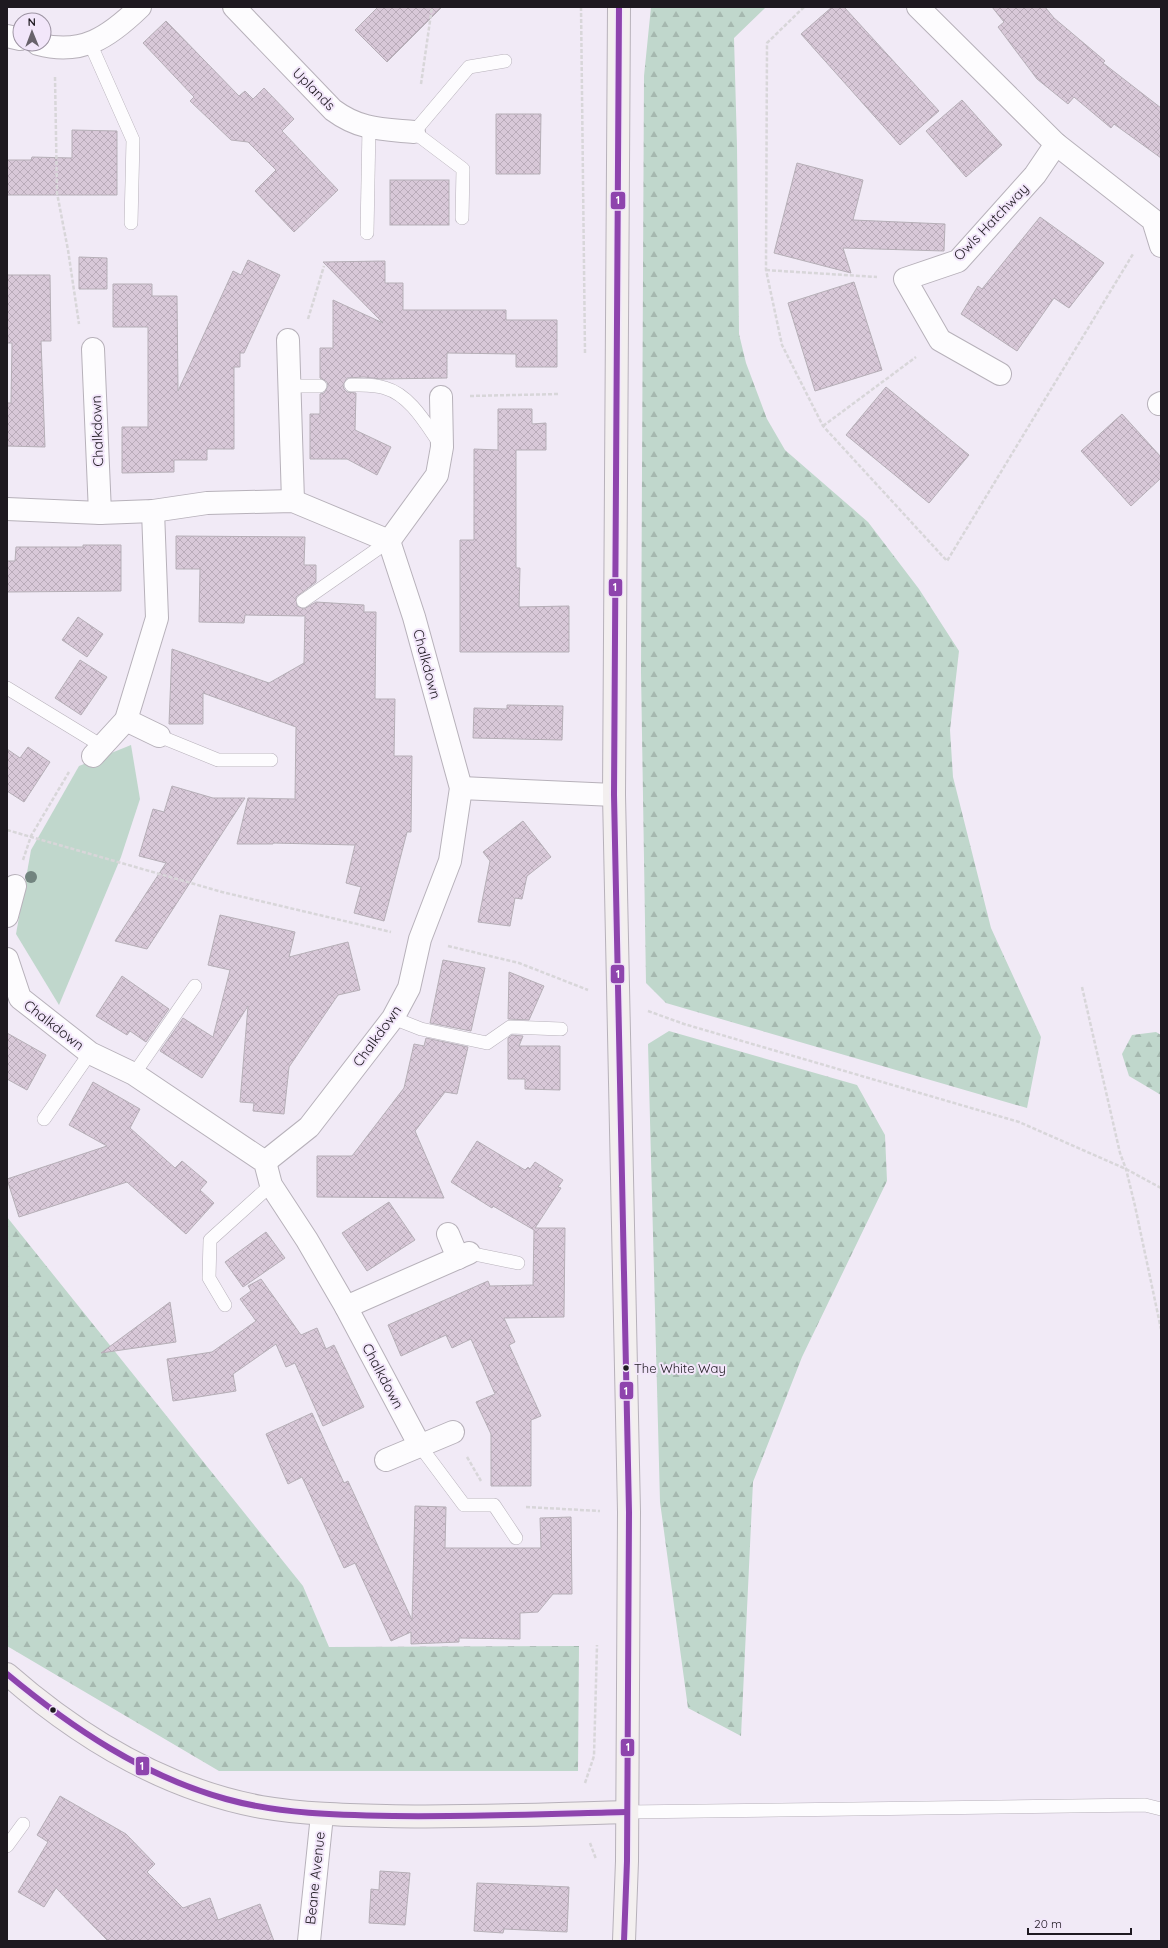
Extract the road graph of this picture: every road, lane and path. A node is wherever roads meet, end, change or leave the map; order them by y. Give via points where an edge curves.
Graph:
1 (140, 7) edge
2 (234, 7) edge
3 (432, 7) edge
4 (619, 7) edge
5 (918, 7) edge
6 (90, 44) junction
7 (52, 46) edge
8 (47, 52) edge
9 (505, 61) dead end
10 (421, 85) dead end
11 (369, 127) junction
12 (414, 132) junction
13 (1056, 144) junction
14 (462, 218) dead end
15 (131, 223) dead end
16 (367, 234) dead end
17 (1161, 246) edge
18 (324, 266) dead end
19 (766, 270) dead end
20 (905, 279) junction
21 (288, 340) joint
22 (940, 340) junction
23 (93, 349) joint
24 (1000, 374) dead end
25 (351, 385) dead end
26 (288, 386) junction
27 (320, 386) dead end
28 (559, 394) dead end
29 (441, 397) joint
30 (823, 426) dead end
31 (442, 446) junction
32 (293, 501) junction
33 (7, 509) edge
34 (153, 511) junction
35 (100, 513) junction
36 (389, 541) junction
37 (303, 601) dead end
38 (7, 688) edge
39 (126, 720) junction
40 (159, 736) joint
41 (97, 751) junction
42 (271, 760) dead end
43 (461, 788) junction
44 (614, 795) junction
45 (7, 830) edge
46 (31, 836) junction
47 (15, 886) joint
48 (7, 916) edge
49 (420, 939) junction
50 (7, 959) edge
51 (195, 986) dead end
52 (1082, 987) dead end
53 (619, 1000) junction
54 (393, 1018) junction
55 (561, 1029) dead end
56 (90, 1053) junction
57 (134, 1074) junction
58 (44, 1119) dead end
59 (265, 1162) junction
60 (1126, 1169) junction
61 (271, 1185) junction
62 (1161, 1188) edge
63 (448, 1234) dead end
64 (464, 1255) junction
65 (518, 1263) dead end
66 (225, 1305) dead end
67 (346, 1307) junction
68 (1161, 1330) edge
69 (453, 1432) joint
70 (420, 1446) junction
71 (386, 1460) dead end
72 (494, 1505) junction
73 (629, 1512) junction
74 (516, 1538) dead end
75 (7, 1674) edge
76 (1161, 1809) edge
77 (627, 1812) junction
78 (322, 1815) junction
79 (23, 1824) dead end
80 (7, 1846) edge
81 (309, 1941) edge
82 (624, 1941) edge

1 - 6 street via 108,35
2 - 11 street, Uplands via 333,110 353,123
3 - 10 path
4 - 44 street
5 - 13 street
6 - 7 street
6 - 15 lane via 133,140
8 - 23 path via 57,193 78,323
9 - 12 lane via 469,67
11 - 12 street, Uplands
11 - 16 lane
12 - 14 lane via 463,169
13 - 17 street via 1153,220
13 - 20 street, Owls Hatchway via 1035,175 958,261
18 - 21 path via 302,340
19 - 20 path
20 - 22 street
21 - 26 street
22 - 24 street
22 - 30 path
23 - 35 street, Chalkdown
25 - 31 lane via 386,388 402,398 417,411
26 - 27 lane
26 - 32 street
28 - 29 path
29 - 31 street
31 - 36 street via 437,475
32 - 34 street via 206,503
32 - 36 street
33 - 35 street
34 - 35 street
34 - 39 street via 157,618
36 - 37 lane
36 - 43 street, Chalkdown via 414,617
38 - 41 lane
39 - 40 street
39 - 41 street
40 - 42 lane via 218,760
41 - 46 path via 77,758
43 - 44 street
43 - 49 street, Chalkdown via 450,861
44 - 53 street
45 - 46 path
46 - 47 path
46 - 49 path via 222,892
47 - 48 street
49 - 53 path via 519,963
49 - 54 street, Chalkdown via 409,988
50 - 56 street, Chalkdown via 20,998
51 - 57 lane
52 - 60 path via 1120,1153
53 - 60 path via 684,1024 1019,1122
53 - 73 street
54 - 55 lane via 421,1029 487,1044 510,1027
54 - 59 street, Chalkdown via 308,1127
56 - 57 street, Chalkdown
56 - 58 lane
57 - 59 street, Chalkdown
59 - 61 street, Chalkdown
60 - 62 path
60 - 68 path
61 - 66 lane via 210,1240 209,1278
61 - 67 street, Chalkdown
63 - 64 street
64 - 65 lane
64 - 67 street
67 - 70 street, Chalkdown
69 - 70 street
69 - 72 path
70 - 71 street
70 - 72 lane via 464,1505
72 - 73 path
72 - 74 lane
73 - 77 street
75 - 78 street via 36,1700 77,1729 130,1761 221,1797 260,1807
76 - 77 lane via 1145,1804
77 - 78 street via 414,1817
77 - 82 street
78 - 81 street, Beane Avenue
79 - 80 lane

